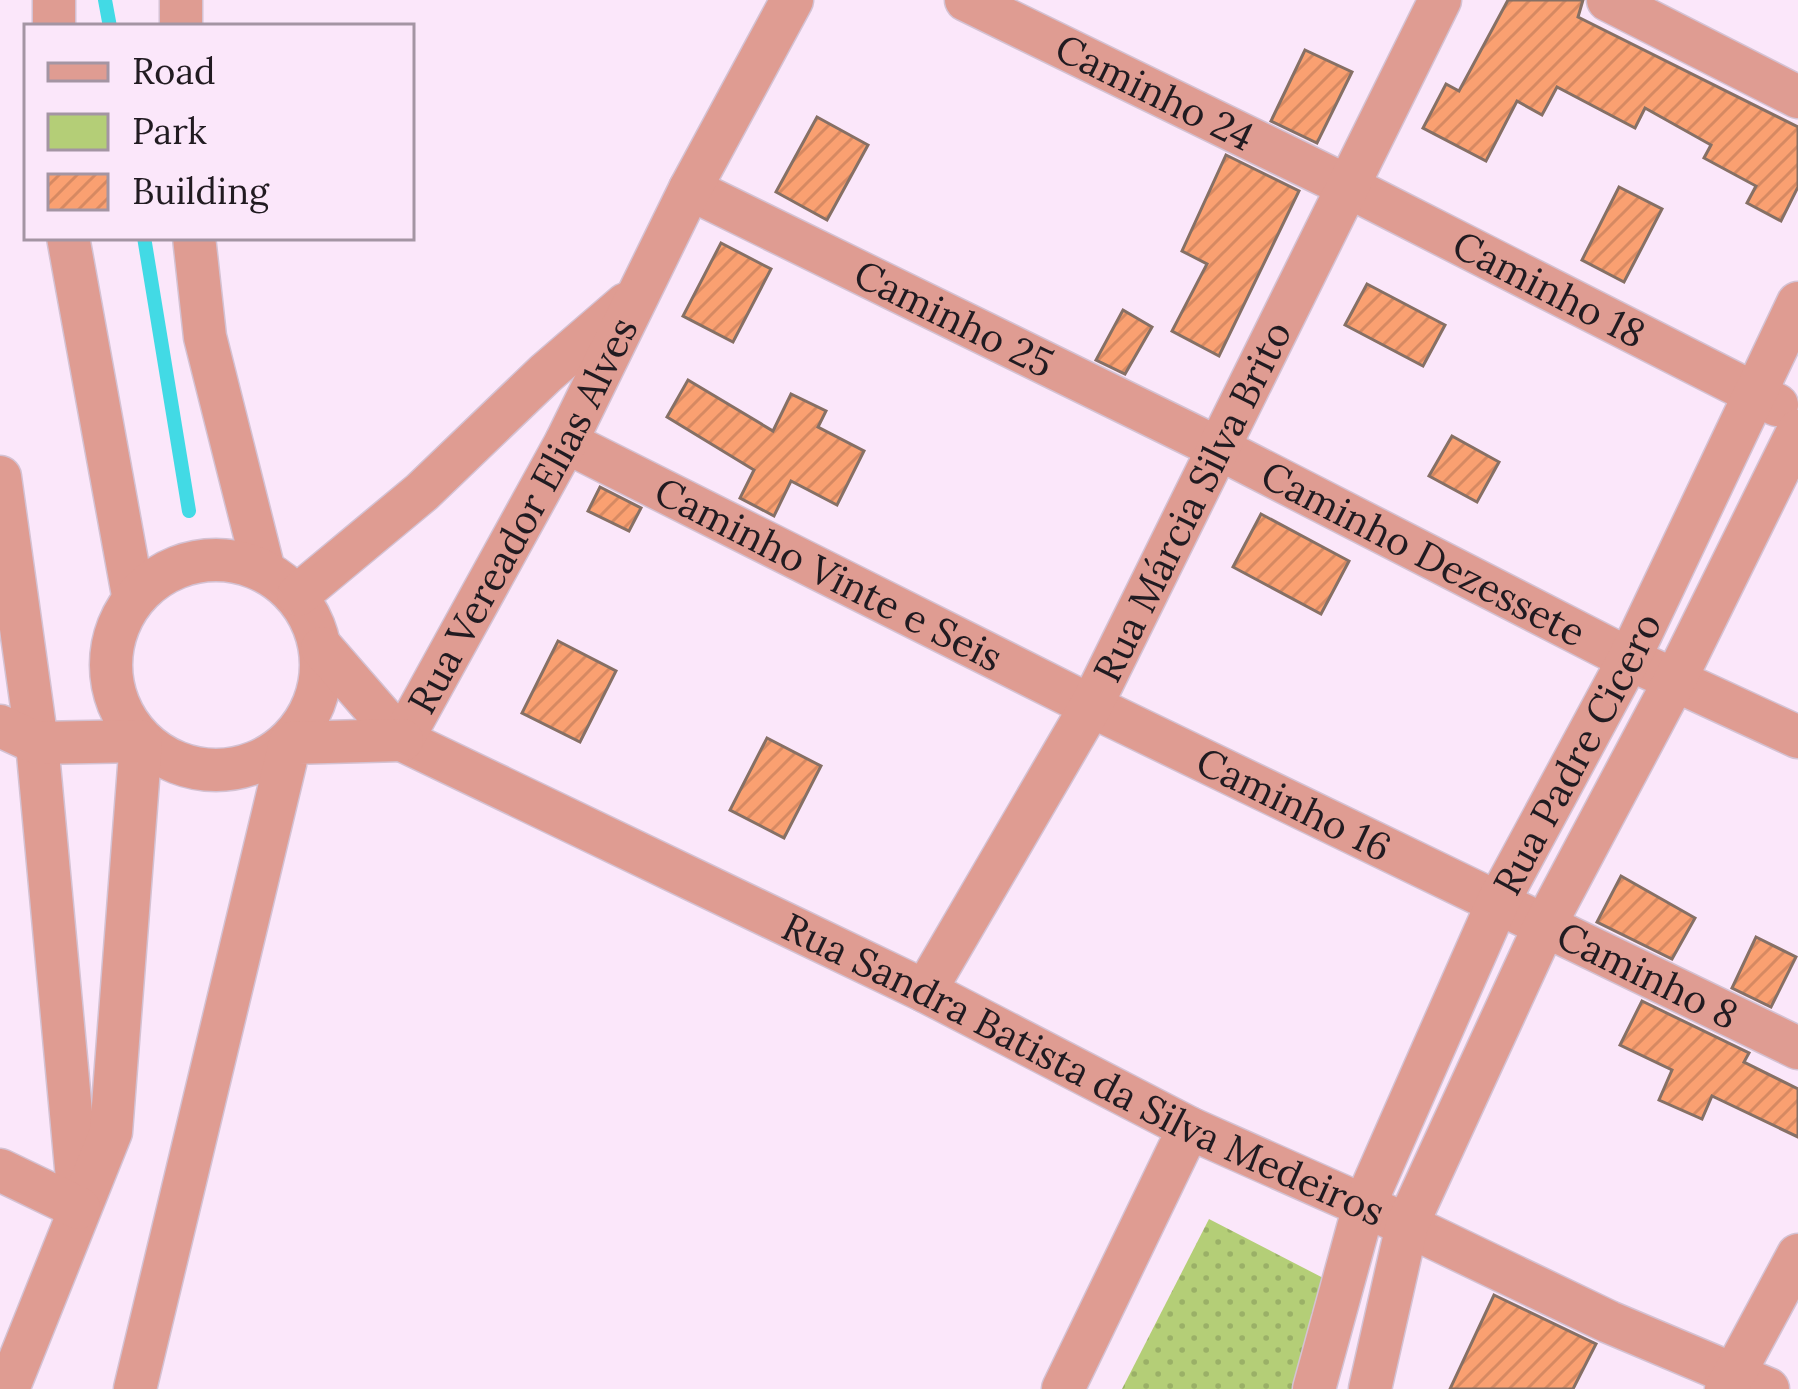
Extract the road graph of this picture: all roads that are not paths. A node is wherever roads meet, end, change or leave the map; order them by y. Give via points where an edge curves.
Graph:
1 (792, 0) edge
2 (966, 0) edge
3 (1440, 0) edge
4 (1608, 0) edge
5 (1798, 97) edge
6 (1346, 185) junction
7 (690, 189) junction
8 (69, 240) edge
9 (194, 240) edge
10 (640, 292) junction
11 (1798, 303) edge
12 (1754, 390) junction
13 (1798, 418) edge
14 (1798, 430) edge
15 (566, 442) junction
16 (1216, 447) junction
17 (0, 477) edge
18 (263, 567) junction
19 (133, 595) junction
20 (298, 595) junction
21 (322, 648) junction
22 (1629, 659) junction
23 (1676, 678) junction
24 (1091, 706) junction
25 (19, 734) edge
26 (1798, 737) edge
27 (402, 740) junction
28 (141, 741) junction
29 (290, 743) junction
30 (1498, 902) junction
31 (1545, 925) junction
32 (925, 991) junction
33 (1798, 1048) edge
34 (1189, 1128) junction
35 (0, 1170) edge
36 (1364, 1207) junction
37 (80, 1208) junction
38 (1407, 1225) junction
39 (1798, 1256) edge
40 (1742, 1384) edge
41 (8, 1389) edge
42 (135, 1389) edge
43 (1063, 1389) edge
44 (1314, 1389) edge
45 (1370, 1389) edge

1 - 7 street, Rua Vereador Elias Alves
2 - 6 street, Caminho 24
3 - 6 street, Rua Márcia Silva Brito
4 - 5 street
6 - 12 street, Caminho 18
6 - 16 street, Rua Márcia Silva Brito
7 - 10 street, Rua Vereador Elias Alves
7 - 16 street, Caminho 25
8 - 19 street
9 - 18 street via 205,337
10 - 15 street, Rua Vereador Elias Alves
10 - 20 street, Rua Vereador Elias Alves
11 - 12 street, Rua Padre Cicero
12 - 13 street, Caminho 18
12 - 22 street, Rua Padre Cicero
14 - 23 street
15 - 24 street, Caminho Vinte e Seis
15 - 27 street, Rua Vereador Elias Alves
16 - 22 street, Caminho Dezessete
16 - 24 street, Rua Márcia Silva Brito
17 - 25 street
18 - 19 street via 193,559
18 - 20 street
19 - 28 street via 109,653 110,685
20 - 21 street
21 - 27 street, Rua Sandra Batista da Silva Medeiros
21 - 29 street via 311,716
22 - 23 street, Caminho Dezessete
22 - 30 street, Rua Padre Cicero
23 - 26 street, Caminho Dezessete
23 - 31 street
24 - 30 street, Caminho 16
24 - 32 street, Rua Márcia Silva Brito
25 - 28 street
25 - 37 street
27 - 29 street, Rua Sandra Batista da Silva Medeiros
27 - 32 street, Rua Sandra Batista da Silva Medeiros
28 - 29 street via 199,770 232,771
28 - 37 street via 111,1132
29 - 42 street
30 - 31 street, Caminho 8
30 - 36 street, Rua Padre Cicero
31 - 33 street, Caminho 8
31 - 38 street
32 - 34 street, Rua Sandra Batista da Silva Medeiros
34 - 36 street, Rua Sandra Batista da Silva Medeiros
34 - 43 street
35 - 37 street
36 - 38 street, Rua Sandra Batista da Silva Medeiros
36 - 44 street, Rua Padre Cicero
37 - 41 street
38 - 40 street, Rua Sandra Batista da Silva Medeiros
38 - 45 street
39 - 40 street

